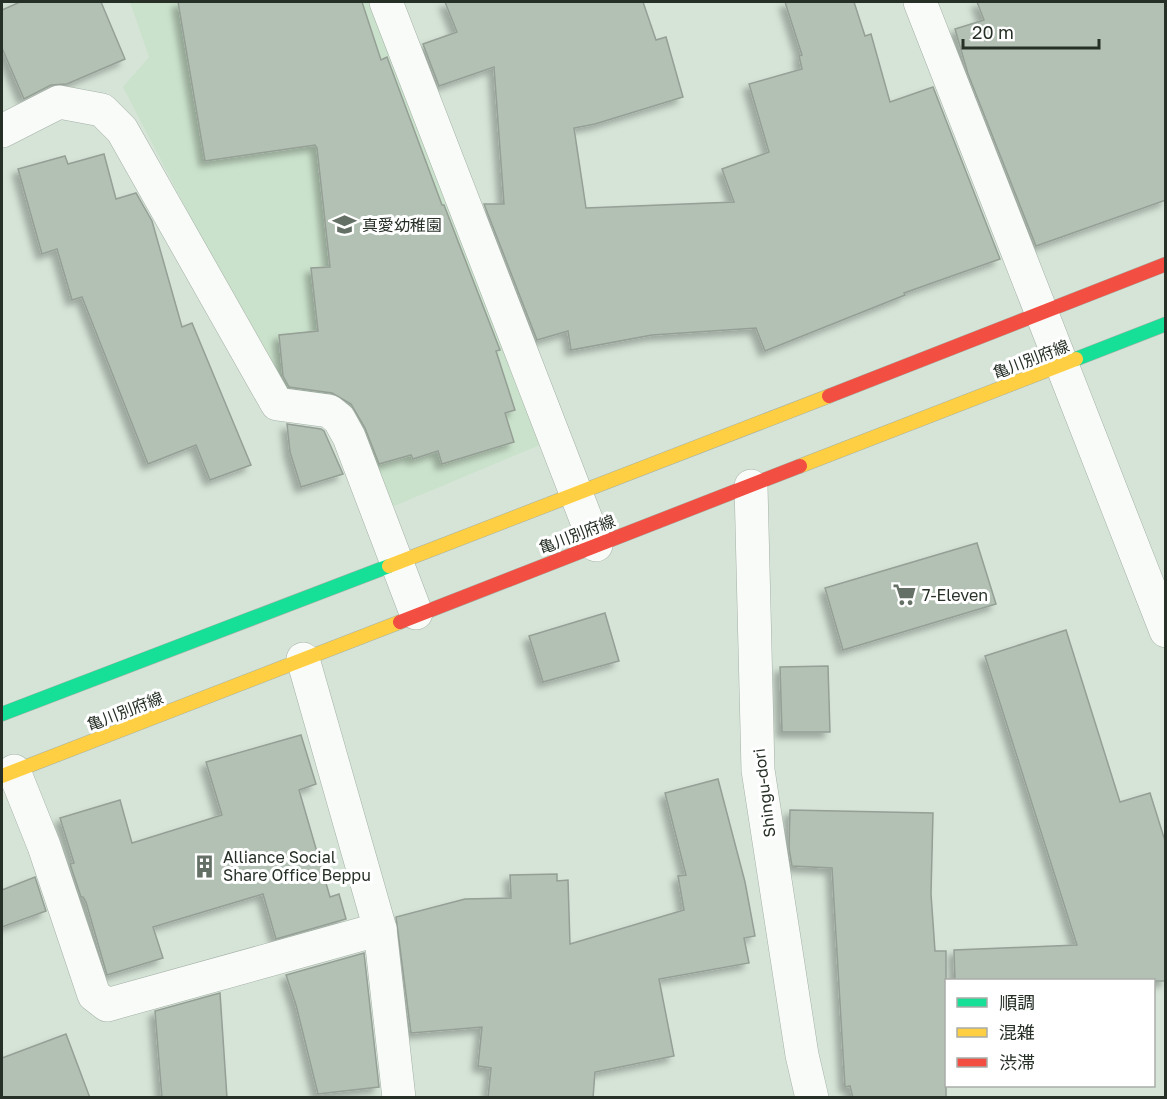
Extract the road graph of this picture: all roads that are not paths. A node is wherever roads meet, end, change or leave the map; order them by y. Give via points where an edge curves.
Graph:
1 (386, 2) edge
2 (920, 2) edge
3 (2, 131) edge
4 (1166, 264) edge
5 (1041, 312) junction
6 (1166, 324) edge
7 (1061, 364) junction
8 (751, 486) junction
9 (576, 495) junction
10 (596, 545) junction
11 (398, 563) junction
12 (416, 613) junction
13 (1166, 631) edge
14 (303, 659) junction
15 (2, 714) edge
16 (8, 773) edge
17 (380, 929) junction
18 (399, 1098) edge
19 (812, 1098) edge

1 - 9 street
2 - 5 street
3 - 11 street via 59,102 102,110 122,130 277,404 329,411 339,419
4 - 5 main road
5 - 7 street
5 - 9 main road
6 - 7 main road, 亀川別府線
7 - 8 main road, 亀川別府線
7 - 13 street
8 - 10 main road, 亀川別府線
8 - 19 street, Shingu-dori via 758,770
9 - 10 street
9 - 11 main road
10 - 12 main road, 亀川別府線
11 - 12 street
11 - 15 main road
12 - 14 main road, 亀川別府線
14 - 16 main road, 亀川別府線
14 - 17 street
16 - 17 street via 44,846 94,995 107,1005
17 - 18 street

